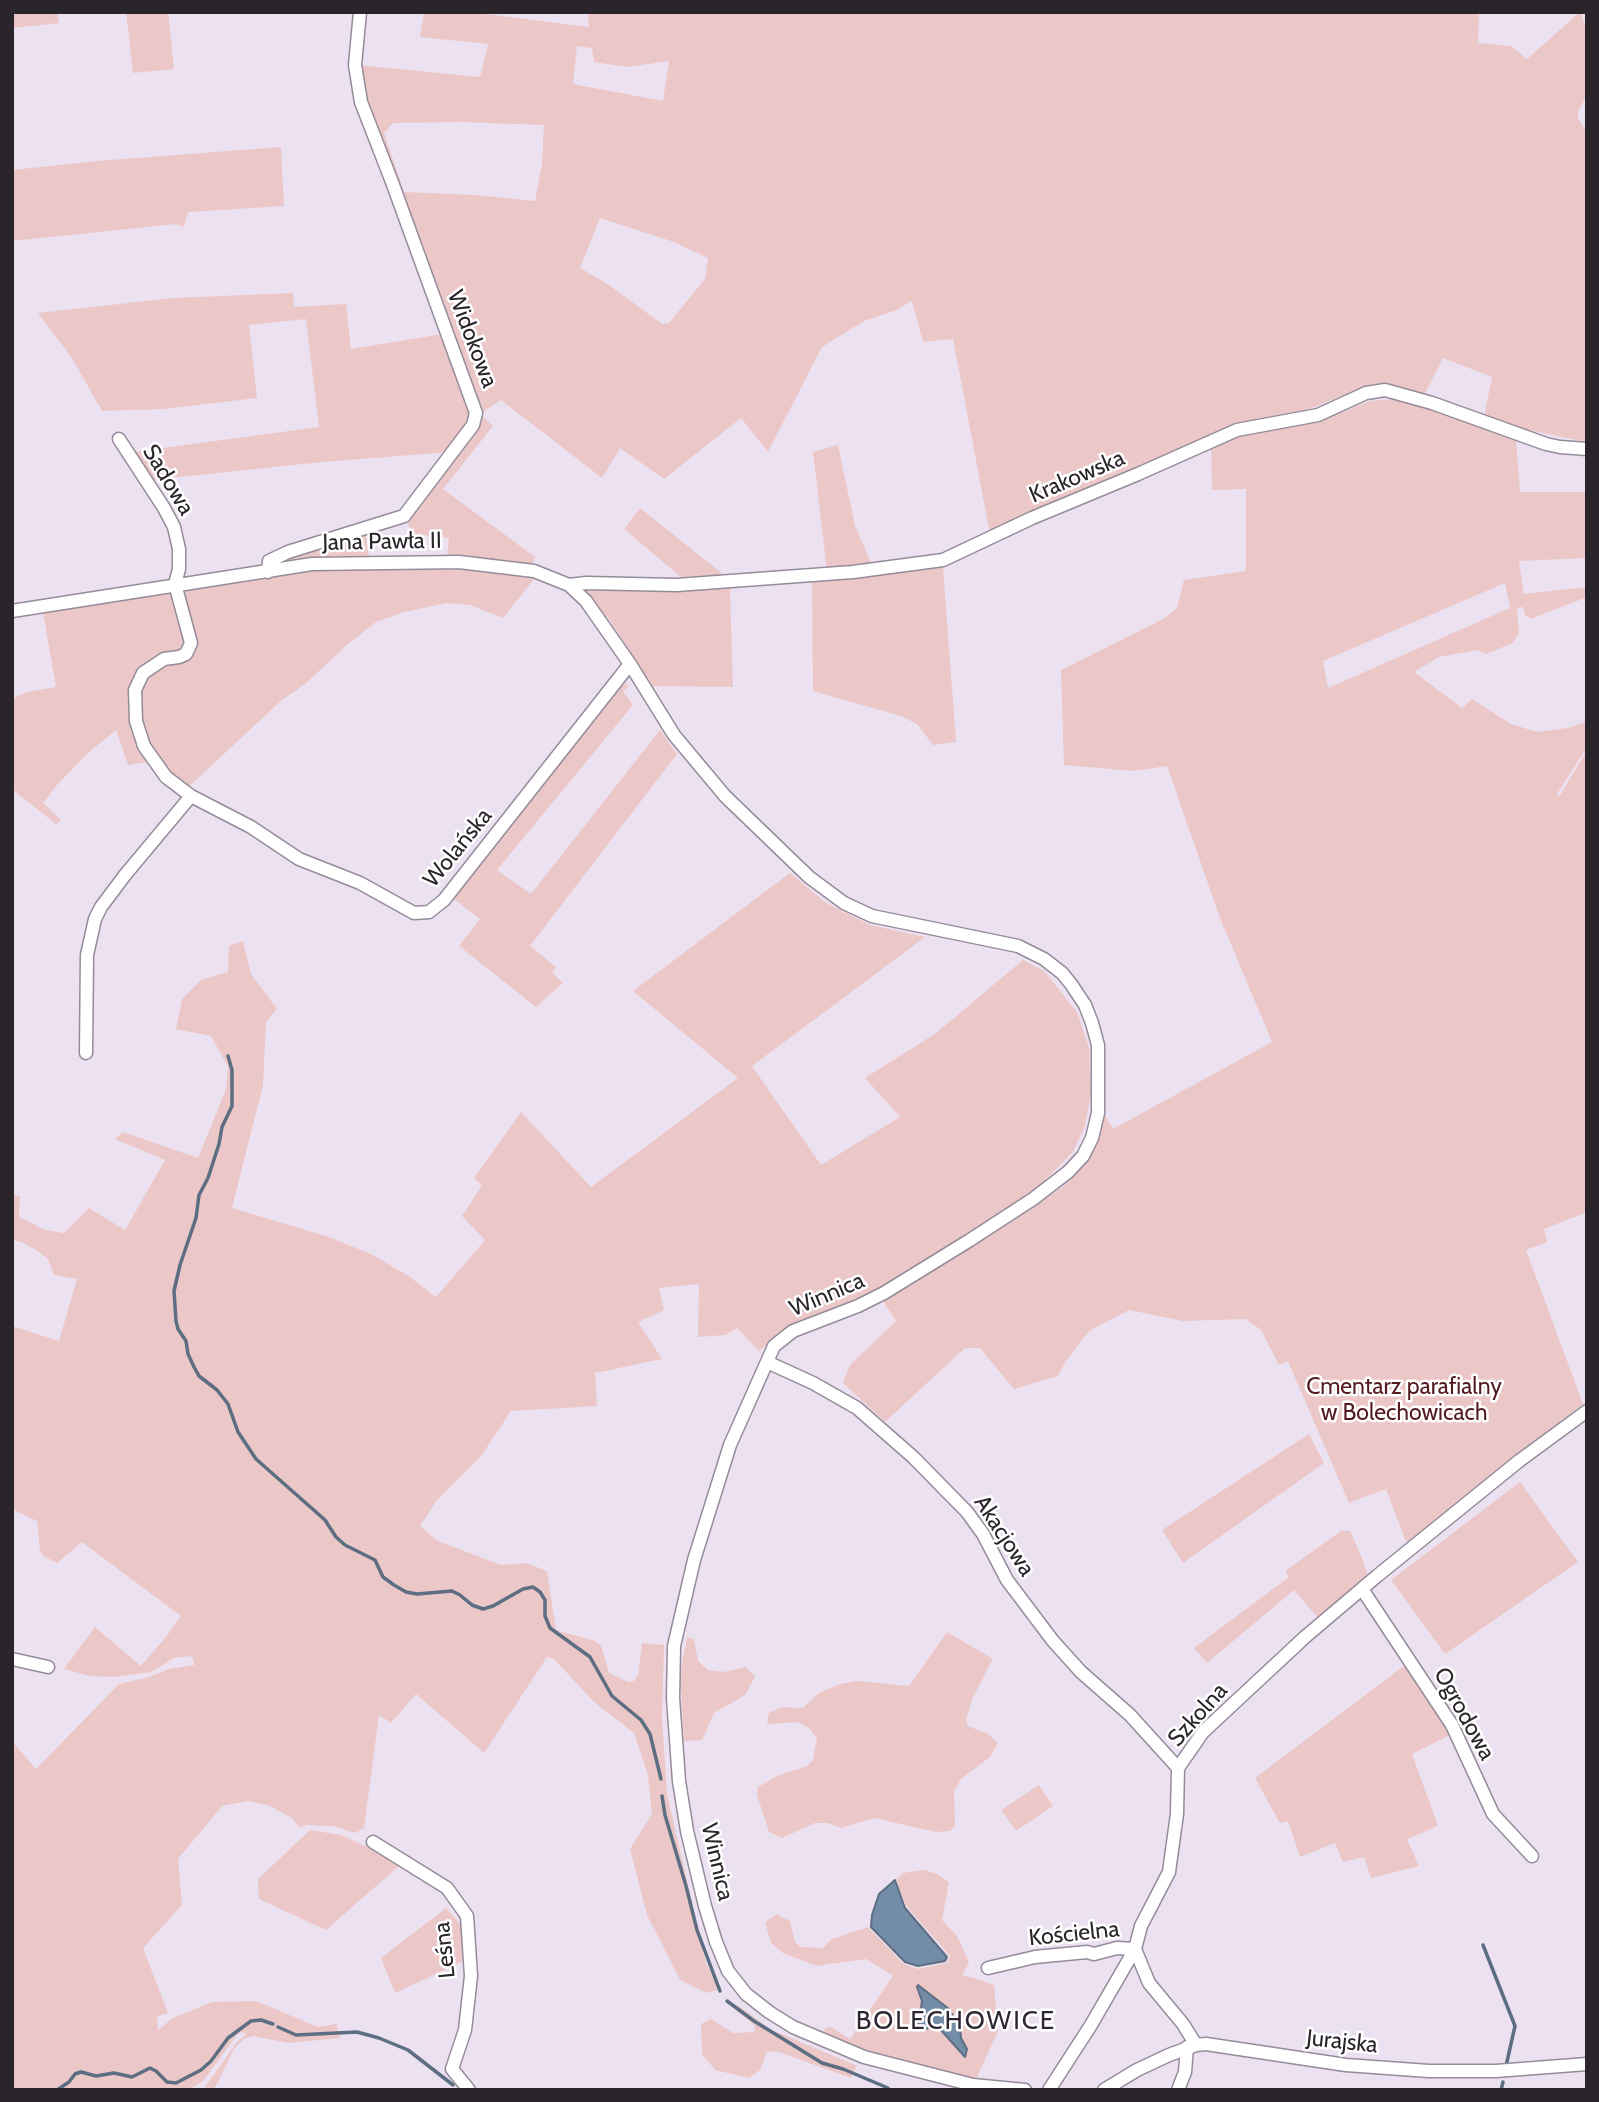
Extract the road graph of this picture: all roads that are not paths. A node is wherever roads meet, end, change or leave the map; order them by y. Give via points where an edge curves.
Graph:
1 (360, 12) edge
2 (118, 439) dead end
3 (1587, 449) edge
4 (268, 572) junction
5 (175, 584) junction
6 (569, 585) junction
7 (12, 611) edge
8 (630, 664) junction
9 (674, 735) joint
10 (191, 796) junction
11 (86, 1053) dead end
12 (766, 1362) junction
13 (1587, 1411) edge
14 (1362, 1589) junction
15 (12, 1659) edge
16 (48, 1667) dead end
17 (1178, 1768) junction
18 (373, 1842) dead end
19 (1532, 1856) dead end
20 (1135, 1950) junction
21 (988, 1968) dead end
22 (1192, 2046) junction
23 (1587, 2064) edge
24 (469, 2090) edge
25 (1025, 2090) edge
26 (1049, 2090) edge
27 (1104, 2090) edge
28 (1178, 2090) edge

1 - 4 street, Widokowa via 355,65 361,102 476,413 473,425 404,516 288,552 269,561
2 - 5 street, Sadowa via 174,527 179,549
3 - 6 street, Krakowska via 1546,444 1385,390 1318,415 1237,430 943,560 853,572 677,585
4 - 5 street, Jana Pawła II
4 - 6 street, Jana Pawła II via 312,564 459,562 534,571
5 - 7 street, Jana Pawła II
5 - 10 street, Wolańska via 191,643 186,654 164,659 143,673 135,691 136,721 144,746 166,778
6 - 8 street, Jana Pawła II via 586,601
8 - 9 street, Jana Pawła II
8 - 10 street, Wolańska via 479,858 429,912 414,913 360,883 299,859
9 - 12 street, Winnica via 725,796 809,877 844,903 872,916 1018,946 1044,959 1078,995 1098,1045 1096,1126 1083,1156 1068,1172 884,1293 793,1331 774,1346
10 - 11 street via 107,897 95,919 87,955
12 - 17 street, Akacjowa via 857,1408 913,1457 967,1512 1007,1580 1053,1641
12 - 25 street, Winnica via 730,1445 694,1560 674,1646 679,1781 716,1942 728,1971 746,1994 793,2027 864,2057 931,2076 986,2088
13 - 14 street, Szkolna
14 - 17 street, Szkolna via 1203,1732
14 - 19 street, Ogrodowa via 1452,1725 1493,1814
15 - 16 street
17 - 20 street, Szkolna via 1178,1814 1169,1872 1141,1926
18 - 24 street, Leśna via 447,1888 467,1916 471,1976 465,2031 452,2069
20 - 21 street, Kościelna via 1035,1957
20 - 22 street, Kościelna via 1149,1983 1183,2024
20 - 26 street, Szkolna
22 - 23 street, Jurajska via 1429,2071
22 - 27 street, Jurajska
22 - 28 street

